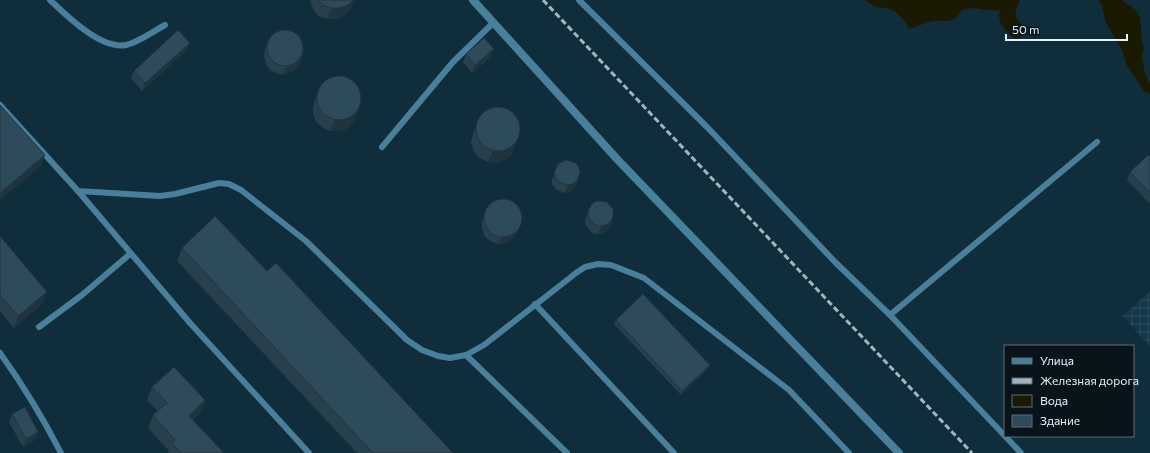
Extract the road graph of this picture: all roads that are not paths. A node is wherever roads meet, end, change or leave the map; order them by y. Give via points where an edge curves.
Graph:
1 (50, 0) edge
2 (473, 0) edge
3 (579, 0) edge
4 (493, 23) junction
5 (165, 26) dead end
6 (0, 104) edge
7 (1096, 142) dead end
8 (382, 147) dead end
9 (78, 191) junction
10 (130, 254) junction
11 (535, 304) junction
12 (890, 315) junction
13 (39, 326) dead end
14 (0, 353) edge
15 (466, 355) junction
16 (1004, 435) edge
17 (1006, 437) edge
18 (61, 453) edge
19 (309, 453) edge
20 (567, 453) edge
21 (674, 453) edge
22 (849, 453) edge
23 (899, 453) edge
24 (1022, 453) edge

1 - 5 lane via 98,39 116,45 131,43
2 - 4 street
3 - 12 lane
4 - 8 lane via 453,62
4 - 23 street via 617,158
6 - 9 lane
7 - 12 lane
9 - 10 lane
9 - 15 lane via 160,196 214,184 229,184 241,190 306,241 407,340 422,350 438,356 450,358
10 - 13 lane via 82,295
10 - 19 lane
11 - 15 lane via 484,345
11 - 21 lane
11 - 22 lane via 585,267 611,265 644,278 788,390
12 - 16 lane
14 - 18 lane via 20,381
15 - 20 lane
17 - 24 lane

